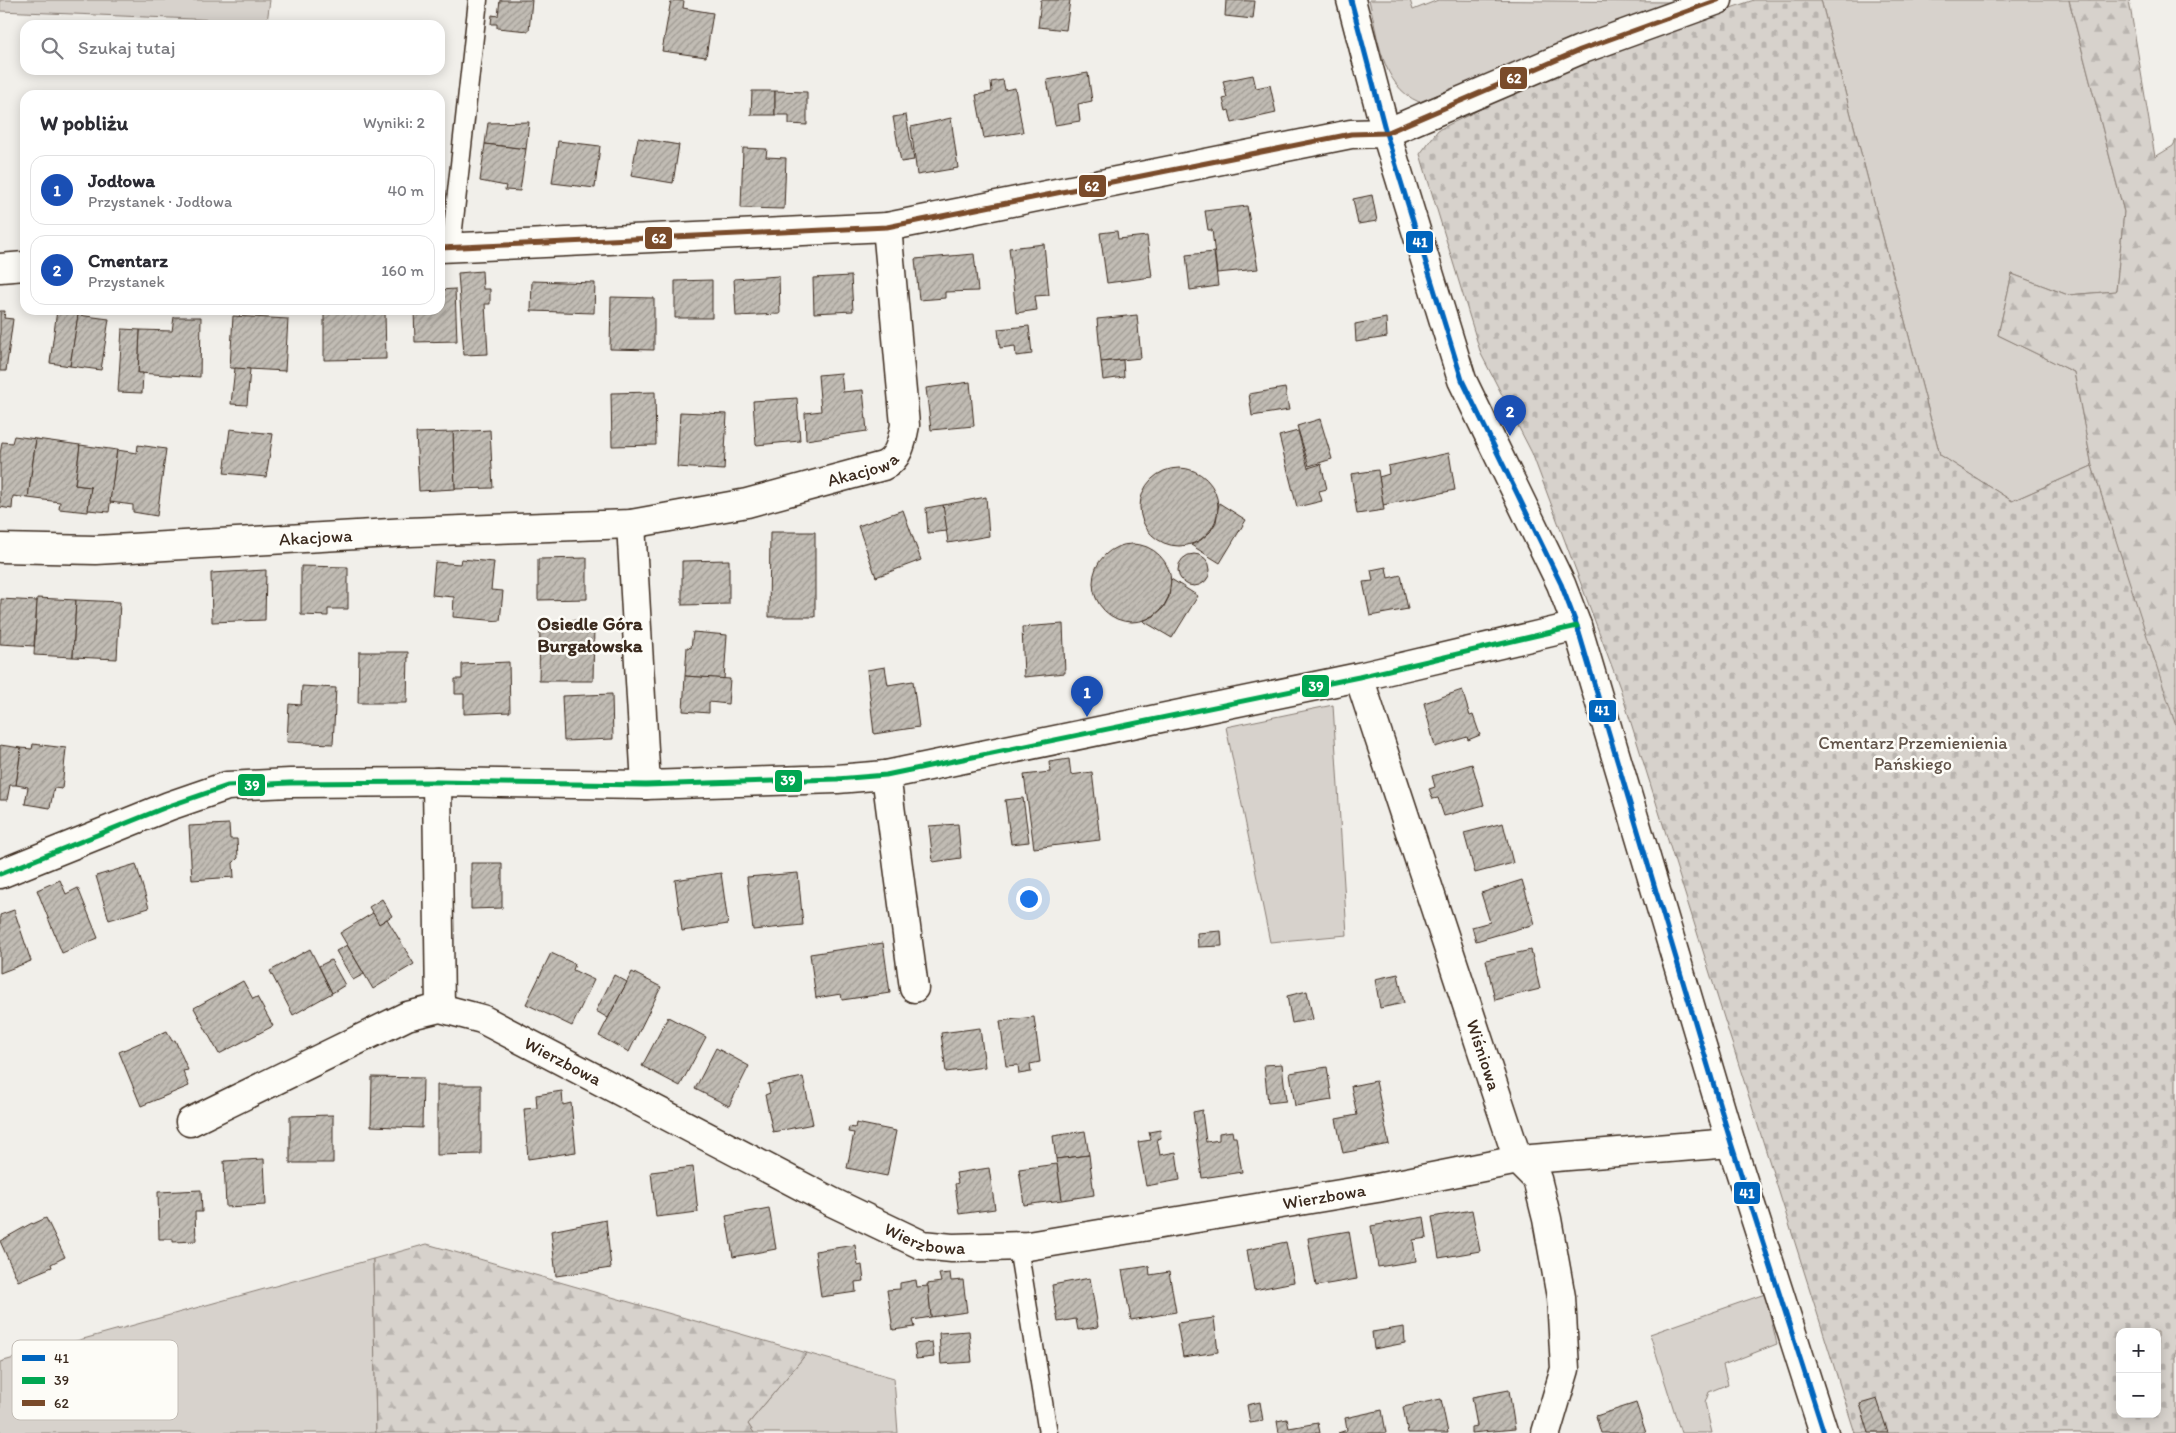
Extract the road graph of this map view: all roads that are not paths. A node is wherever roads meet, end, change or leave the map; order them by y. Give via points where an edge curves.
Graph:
1 (478, 0) edge
2 (1351, 0) edge
3 (1718, 0) edge
4 (1395, 128) junction
5 (887, 227) junction
6 (445, 248) edge
7 (20, 266) edge
8 (0, 268) edge
9 (631, 524) junction
10 (0, 548) edge
11 (1577, 626) junction
12 (1359, 677) junction
13 (886, 775) junction
14 (437, 782) junction
15 (646, 785) junction
16 (0, 874) edge
17 (914, 988) dead end
18 (440, 1008) junction
19 (190, 1122) dead end
20 (1731, 1143) junction
21 (1518, 1160) junction
22 (1018, 1246) junction
23 (1048, 1433) edge
24 (1546, 1433) edge
25 (1824, 1433) edge

1 - 6 lane
2 - 4 street
3 - 4 street via 1580,50
4 - 5 street via 1351,134
4 - 11 street via 1462,380 1561,584
5 - 6 street
5 - 9 street, Akacjowa via 904,425 900,445 890,463 747,503
7 - 8 street
9 - 10 street, Akacjowa via 408,532 96,550
9 - 15 street
11 - 12 street
11 - 20 street
12 - 13 street
12 - 21 street, Wiśniowa
13 - 15 street
13 - 17 street
14 - 15 street
14 - 16 street via 227,786
14 - 18 street
18 - 19 street, Wierzbowa via 407,1016
18 - 22 street, Wierzbowa via 482,1019 832,1202 922,1245 952,1248
20 - 21 street, Wierzbowa
20 - 25 street
21 - 22 street, Wierzbowa via 1377,1188
21 - 24 street, Wiśniowa via 1537,1179 1561,1297 1564,1368
22 - 23 lane

